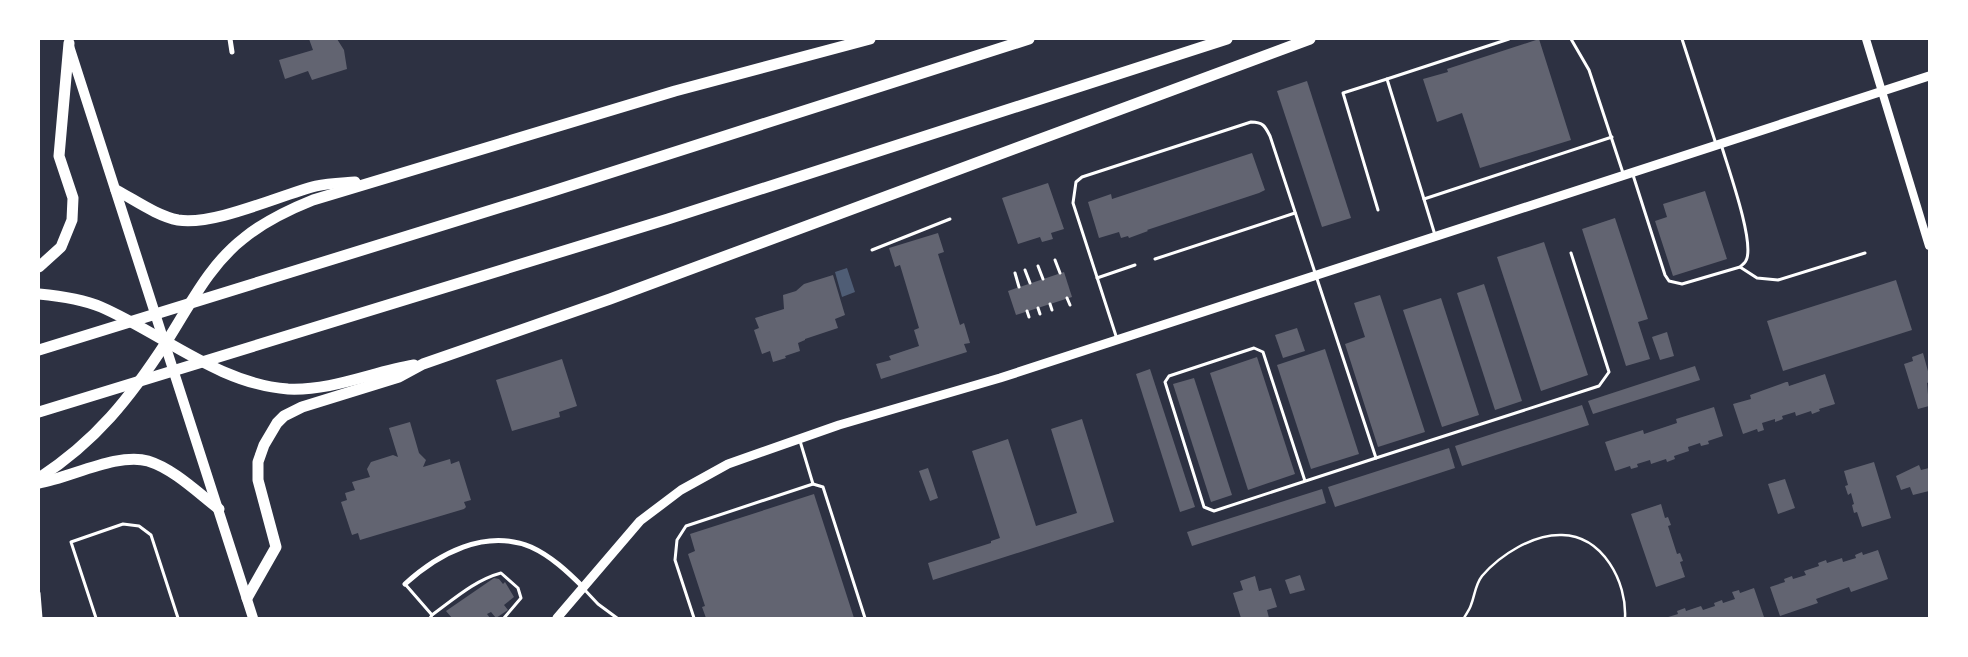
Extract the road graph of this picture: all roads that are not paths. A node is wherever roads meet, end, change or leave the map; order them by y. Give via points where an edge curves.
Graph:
1 (230, 39) edge
2 (870, 39) edge
3 (1029, 39) edge
4 (1227, 39) edge
5 (1310, 39) edge
6 (1509, 39) edge
7 (1571, 39) edge
8 (1682, 39) edge
9 (1866, 39) edge
10 (68, 41) edge
11 (232, 52) dead end
12 (1929, 76) edge
13 (1387, 79) junction
14 (1882, 91) junction
15 (1612, 137) junction
16 (1718, 143) junction
17 (1628, 173) junction
18 (379, 179) junction
19 (116, 190) junction
20 (1424, 199) junction
21 (1378, 210) dead end
22 (1295, 213) junction
23 (950, 219) dead end
24 (1435, 235) junction
25 (1929, 246) edge
26 (872, 250) dead end
27 (1572, 253) dead end
28 (1865, 253) dead end
29 (1155, 259) dead end
30 (1055, 260) dead end
31 (1135, 265) dead end
32 (1038, 266) dead end
33 (39, 267) edge
34 (1740, 267) junction
35 (1025, 270) dead end
36 (1015, 273) dead end
37 (1060, 274) dead end
38 (1315, 274) junction
39 (1098, 278) junction
40 (1042, 279) dead end
41 (1030, 284) dead end
42 (1019, 287) dead end
43 (39, 294) edge
44 (1067, 298) dead end
45 (1050, 304) dead end
46 (1070, 305) dead end
47 (1038, 308) dead end
48 (1052, 310) dead end
49 (1027, 311) dead end
50 (1040, 314) dead end
51 (1029, 317) dead end
52 (1117, 339) junction
53 (166, 342) junction
54 (41, 349) edge
55 (423, 364) junction
56 (39, 412) edge
57 (799, 438) junction
58 (1376, 458) junction
59 (39, 478) edge
60 (1305, 481) junction
61 (39, 483) edge
62 (813, 484) junction
63 (219, 509) junction
64 (405, 584) joint
65 (583, 587) junction
66 (39, 592) edge
67 (247, 598) junction
68 (431, 616) edge
69 (41, 618) edge
70 (96, 618) edge
71 (178, 618) edge
72 (254, 618) edge
73 (504, 618) edge
74 (557, 618) edge
75 (617, 618) edge
76 (694, 618) edge
77 (865, 618) edge

1 - 11 street
2 - 18 highway via 748,70
3 - 54 highway
4 - 56 highway via 677,216
5 - 55 highway via 610,299
6 - 13 lane
7 - 15 lane via 1589,70
8 - 16 lane
9 - 14 street
10 - 19 main road
10 - 33 highway via 59,156 73,198 72,220 61,246
12 - 14 main road
13 - 20 lane
13 - 21 lane via 1343,94
14 - 16 main road
14 - 25 street
15 - 17 lane
15 - 20 lane
16 - 17 main road
16 - 34 lane via 1746,240 1748,256
17 - 24 main road
17 - 34 lane via 1669,281 1682,284
18 - 19 highway via 319,185 196,220 169,217
18 - 53 highway via 285,211 242,239 202,283
19 - 53 main road
20 - 24 lane
22 - 29 lane
22 - 38 lane
22 - 39 lane via 1270,136 1260,122 1251,122 1082,177 1073,190 1073,203
23 - 26 lane
24 - 38 main road
27 - 58 lane via 1609,372 1599,386
28 - 34 lane via 1778,280 1757,278
30 - 37 lane
31 - 39 lane
32 - 40 lane
35 - 41 lane
36 - 42 lane
38 - 52 main road
38 - 58 lane
39 - 52 lane
43 - 53 highway via 62,296 101,307
44 - 46 lane
45 - 48 lane
47 - 50 lane
49 - 51 lane
52 - 57 main road
53 - 55 highway via 225,372 287,389 336,385 394,368
53 - 59 highway via 107,423 81,448
53 - 63 main road
55 - 67 highway via 399,377 302,407 284,416 277,424 258,462 258,480 276,547
57 - 62 lane
57 - 65 main road via 728,464 681,490 640,521
58 - 60 lane
60 - 60 lane via 1214,511 1204,507 1164,382 1169,376 1254,348 1263,352
61 - 63 highway via 139,459 163,468
62 - 76 lane via 686,526 677,540 675,560
62 - 77 lane via 823,487
63 - 67 main road
64 - 65 street via 448,552 503,541 531,547 563,568
64 - 68 lane
65 - 74 main road
65 - 75 lane
66 - 69 lane
67 - 72 main road
68 - 73 lane via 481,580 501,573 518,588 521,598
70 - 71 lane via 71,542 123,524 140,526 151,535

